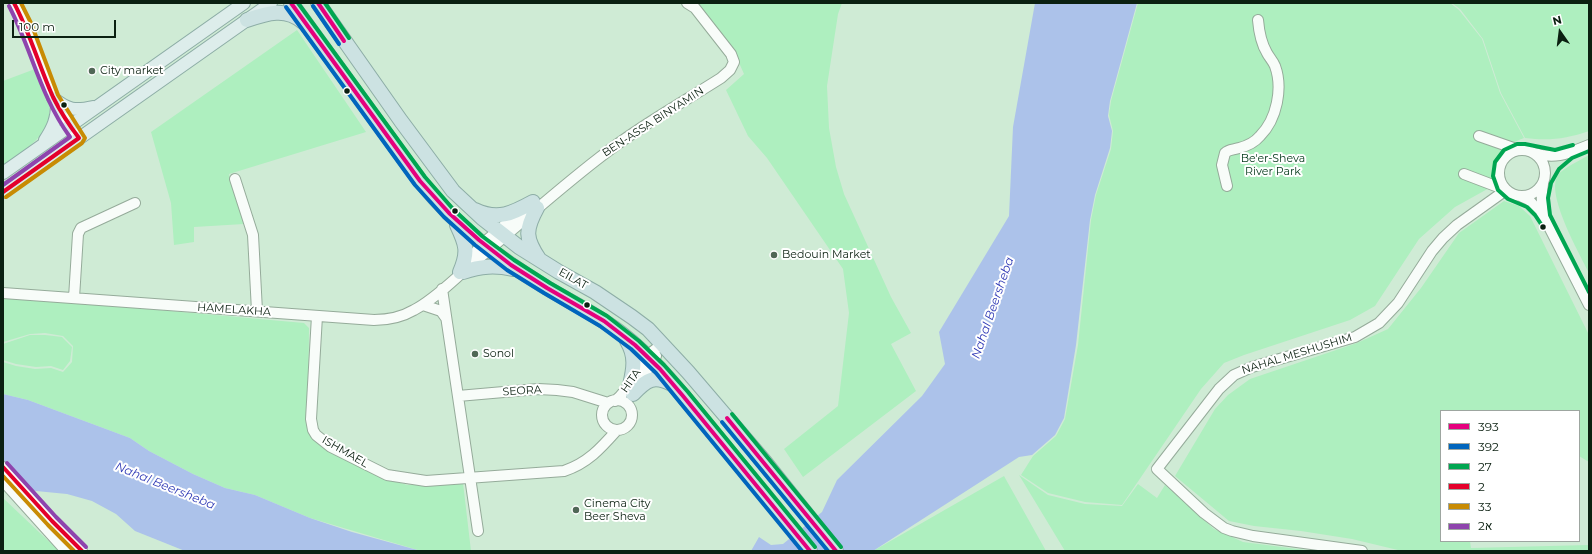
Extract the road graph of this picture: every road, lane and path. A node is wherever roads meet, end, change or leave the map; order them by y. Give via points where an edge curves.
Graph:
1 (14, 3) edge
2 (244, 3) edge
3 (271, 3) edge
4 (291, 3) edge
5 (318, 3) edge
6 (330, 3) edge
7 (687, 3) edge
8 (247, 20) junction
9 (1258, 20) dead end
10 (312, 30) junction
11 (337, 31) junction
12 (55, 101) junction
13 (96, 107) junction
14 (69, 126) junction
15 (1479, 136) dead end
16 (78, 138) junction
17 (43, 145) junction
18 (1589, 145) edge
19 (1520, 150) junction
20 (1534, 152) junction
21 (1569, 153) junction
22 (3, 172) edge
23 (1464, 174) dead end
24 (235, 179) dead end
25 (1544, 182) junction
26 (1227, 186) dead end
27 (1506, 190) junction
28 (3, 192) edge
29 (1520, 196) junction
30 (135, 203) dead end
31 (535, 205) junction
32 (470, 207) junction
33 (1544, 217) junction
34 (455, 221) junction
35 (500, 233) junction
36 (485, 247) junction
37 (539, 260) junction
38 (517, 270) junction
39 (453, 279) junction
40 (3, 293) edge
41 (74, 298) junction
42 (423, 305) junction
43 (1589, 305) edge
44 (257, 311) junction
45 (316, 316) junction
46 (446, 318) junction
47 (620, 332) junction
48 (662, 344) junction
49 (650, 359) junction
50 (673, 385) junction
51 (631, 389) junction
52 (460, 396) junction
53 (586, 397) junction
54 (611, 402) junction
55 (629, 408) junction
56 (603, 420) junction
57 (617, 430) junction
58 (593, 456) junction
59 (3, 467) edge
60 (470, 478) junction
61 (3, 481) edge
62 (478, 531) dead end
63 (66, 551) edge
64 (82, 551) edge
65 (810, 551) edge
66 (836, 551) edge
67 (1362, 551) edge

1 - 12 street via 30,36
2 - 13 main road
3 - 8 main road
4 - 10 highway, EILAT
5 - 11 highway, EILAT
6 - 11 highway
7 - 31 street, BEN-ASSA BINYAMIN via 695,8 731,54 734,62 730,70 626,138
8 - 10 highway via 280,12 292,14
8 - 16 main road
9 - 26 street via 1261,41 1276,72 1276,105 1260,137 1250,144 1230,149 1225,153 1222,165
10 - 34 highway, EILAT via 420,181
11 - 32 highway, EILAT via 436,169 453,191
12 - 13 main road via 66,108
12 - 14 street
12 - 17 main road via 57,116
13 - 14 main road
14 - 16 street
14 - 17 main road
15 - 19 street
16 - 28 main road
17 - 22 main road
18 - 21 street
19 - 20 street
19 - 27 street via 1512,152 1501,162 1499,176
20 - 21 street via 1552,156
20 - 25 street via 1544,164
21 - 25 street via 1554,164
23 - 27 street
24 - 44 street via 253,235
25 - 29 street via 1533,194
25 - 33 street via 1541,207
27 - 29 street
27 - 67 street, NAHAL MESHUSHIM via 1443,238 1398,303 1379,323 1340,342 1252,367 1234,375 1219,389 1157,469 1204,513 1228,530
29 - 33 street via 1529,200
30 - 41 street via 81,228 78,234
31 - 32 highway via 502,215 481,212
31 - 35 street, BEN-ASSA BINYAMIN
31 - 37 highway via 528,225 528,238
32 - 35 highway, EILAT
33 - 43 street
34 - 36 highway, EILAT
34 - 39 highway via 464,240 466,254
35 - 36 street, BEN-ASSA BINYAMIN
35 - 37 highway, EILAT
36 - 38 highway, EILAT
36 - 39 street, HAMELAKHA
37 - 48 highway, EILAT via 632,317
38 - 39 highway via 495,266 475,268
38 - 47 highway, EILAT via 585,308
39 - 42 street, HAMELAKHA
39 - 46 street
39 - 52 street
40 - 41 street, HAMELAKHA
41 - 44 street, HAMELAKHA
42 - 45 street, HAMELAKHA via 408,314 382,320
42 - 46 street via 441,311
44 - 45 street, HAMELAKHA
45 - 60 street, ISHMAEL via 311,419 316,435 331,447 387,475 426,481
46 - 52 street
47 - 49 highway, EILAT
47 - 51 highway via 632,350 634,358
48 - 49 street, HITA
48 - 66 highway, EILAT via 765,462
49 - 50 highway, EILAT
49 - 51 street, HITA
50 - 51 highway via 655,379
50 - 65 highway, EILAT
51 - 54 street, HITA
51 - 55 street, HITA
52 - 53 street, SEORA via 538,389 573,392
52 - 60 street
53 - 54 street, SEORA
53 - 56 street
54 - 55 street, HITA via 622,401
54 - 56 street, HITA via 603,409
55 - 57 street, HITA via 630,423
56 - 57 street via 610,429
56 - 58 street, HITA via 599,446
57 - 58 street, HITA
58 - 60 street, HITA via 575,467 564,470
59 - 64 street
60 - 62 street
61 - 63 street

